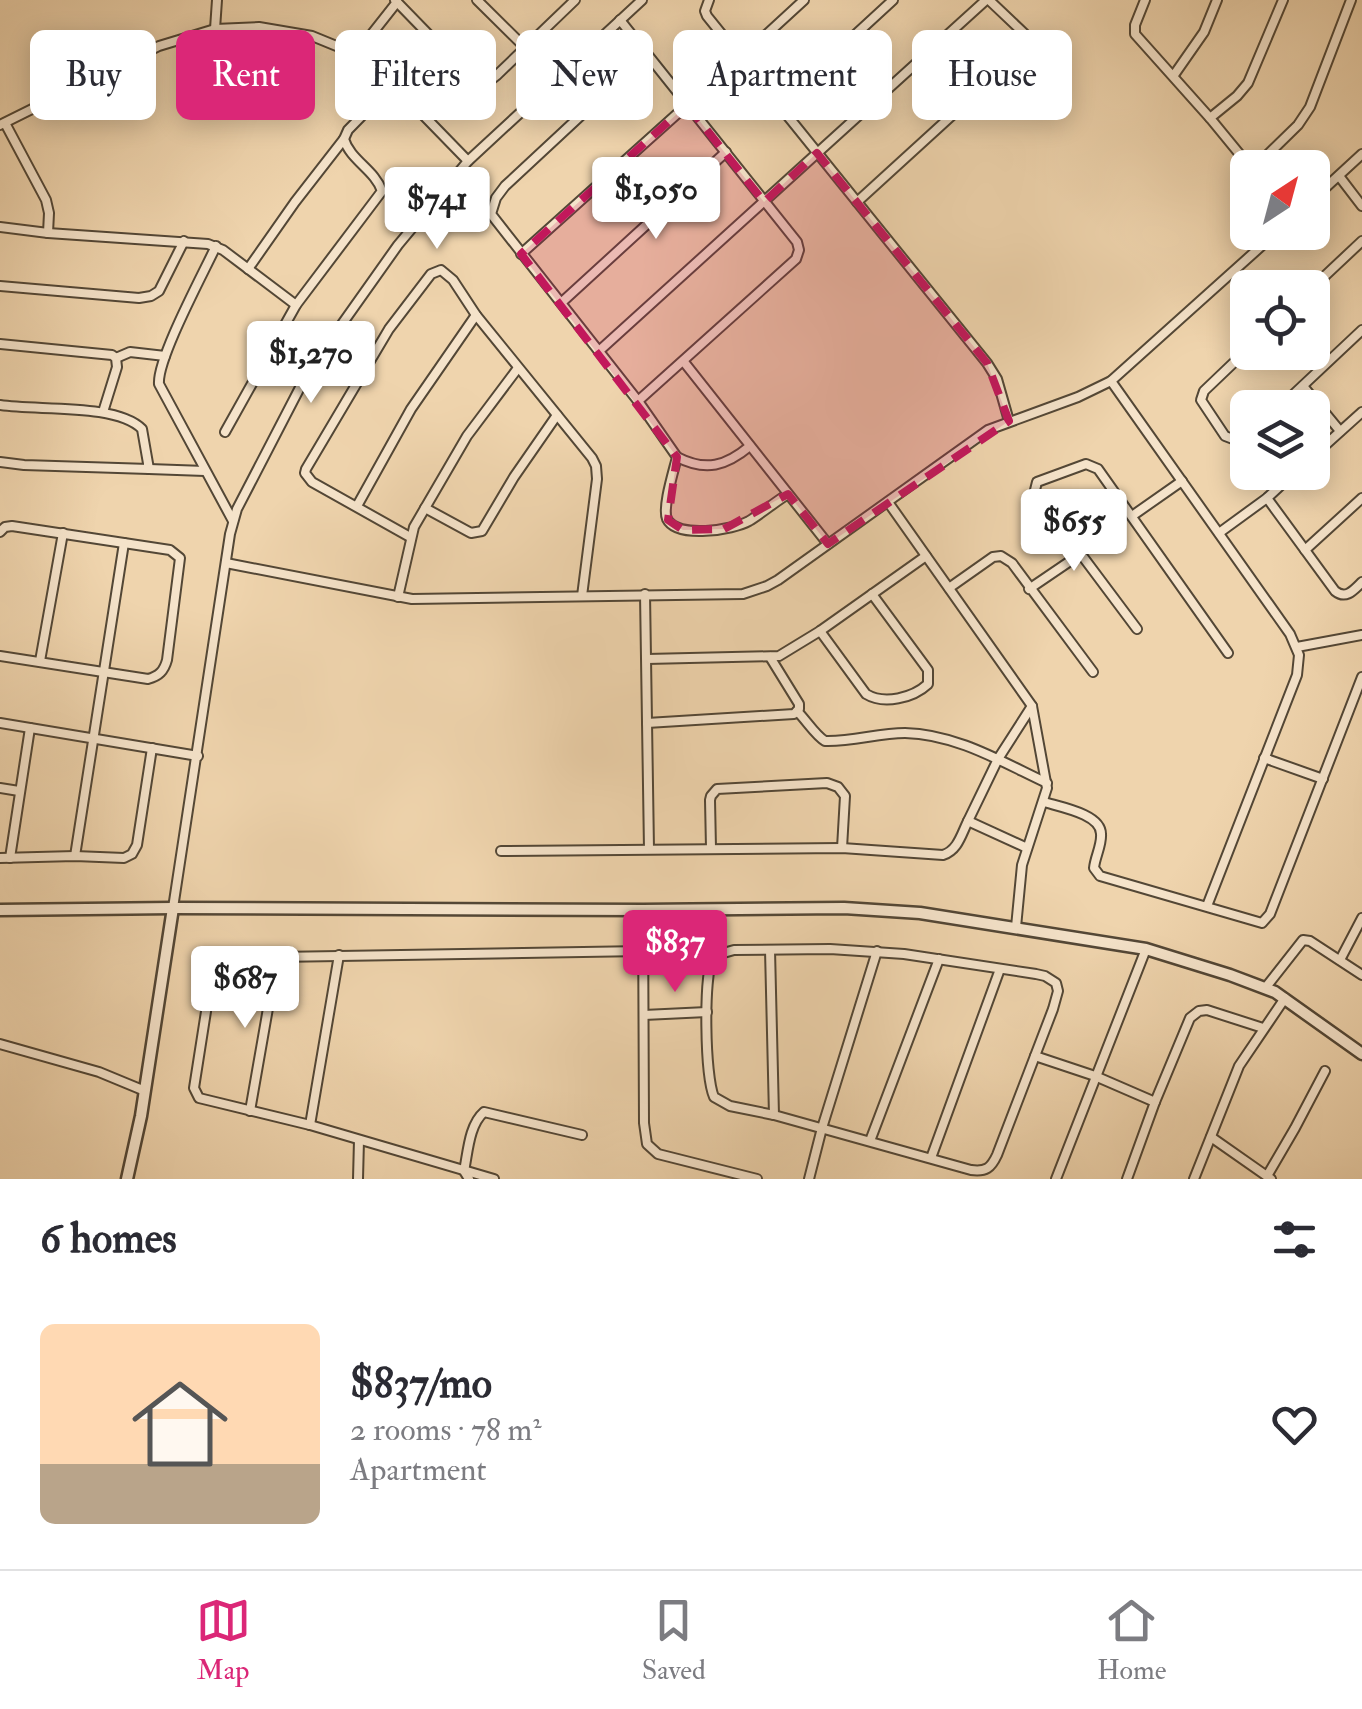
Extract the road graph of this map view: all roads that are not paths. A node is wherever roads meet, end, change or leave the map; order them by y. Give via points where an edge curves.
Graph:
1 (218, 0) edge
2 (477, 0) edge
3 (558, 0) edge
4 (574, 0) edge
5 (642, 0) edge
6 (709, 0) edge
7 (804, 0) edge
8 (892, 0) edge
9 (988, 0) edge
10 (1145, 0) edge
11 (1217, 0) edge
12 (1283, 0) edge
13 (1352, 0) edge
14 (396, 1) edge
15 (566, 8) junction
16 (620, 20) junction
17 (215, 30) joint
18 (285, 30) edge
19 (374, 30) edge
20 (543, 30) edge
21 (609, 30) edge
22 (628, 30) edge
23 (719, 30) edge
24 (771, 30) edge
25 (860, 30) edge
26 (516, 40) edge
27 (176, 41) edge
28 (516, 56) edge
29 (653, 62) edge
30 (1174, 76) junction
31 (673, 87) edge
32 (516, 117) edge
33 (673, 118) edge
34 (1210, 118) junction
35 (358, 120) edge
36 (428, 120) edge
37 (576, 120) edge
38 (699, 120) edge
39 (792, 120) edge
40 (2, 124) edge
41 (344, 139) junction
42 (1237, 150) edge
43 (1271, 150) edge
44 (726, 152) junction
45 (818, 153) junction
46 (1362, 154) edge
47 (468, 161) junction
48 (1340, 176) junction
49 (1330, 185) edge
50 (764, 202) junction
51 (857, 202) junction
52 (1362, 206) edge
53 (0, 227) edge
54 (48, 233) junction
55 (184, 241) junction
56 (1362, 241) edge
57 (216, 246) junction
58 (1257, 250) edge
59 (521, 254) junction
60 (248, 269) junction
61 (1330, 271) edge
62 (0, 286) edge
63 (560, 303) junction
64 (296, 305) junction
65 (476, 315) junction
66 (1362, 330) edge
67 (0, 344) edge
68 (599, 351) junction
69 (166, 356) junction
70 (116, 358) junction
71 (684, 362) junction
72 (1230, 366) edge
73 (518, 368) junction
74 (1111, 380) junction
75 (1302, 386) junction
76 (1298, 390) edge
77 (638, 401) junction
78 (0, 405) edge
79 (103, 412) junction
80 (1362, 412) edge
81 (557, 415) junction
82 (1009, 422) junction
83 (1340, 431) junction
84 (225, 432) dead end
85 (1230, 438) edge
86 (1330, 440) edge
87 (750, 446) junction
88 (677, 457) junction
89 (0, 462) edge
90 (149, 469) junction
91 (205, 471) junction
92 (1182, 481) junction
93 (1276, 490) edge
94 (788, 494) junction
95 (1267, 498) junction
96 (1362, 498) edge
97 (888, 502) junction
98 (356, 506) junction
99 (425, 508) junction
100 (1132, 516) junction
101 (234, 521) junction
102 (0, 532) edge
103 (63, 533) junction
104 (1219, 534) junction
105 (410, 537) junction
106 (124, 542) junction
107 (828, 544) junction
108 (1304, 550) junction
109 (1082, 553) junction
110 (926, 556) junction
111 (226, 564) junction
112 (1362, 582) edge
113 (949, 588) junction
114 (1030, 589) junction
115 (645, 594) junction
116 (872, 594) junction
117 (582, 596) junction
118 (398, 597) junction
119 (1136, 629) dead end
120 (820, 631) junction
121 (1362, 634) edge
122 (1297, 647) junction
123 (1228, 653) dead end
124 (0, 656) edge
125 (770, 657) junction
126 (647, 658) junction
127 (40, 661) junction
128 (104, 672) junction
129 (1092, 672) dead end
130 (1362, 677) edge
131 (1032, 706) junction
132 (798, 712) junction
133 (647, 723) junction
134 (0, 724) edge
135 (30, 728) junction
136 (92, 738) junction
137 (152, 748) junction
138 (198, 756) junction
139 (1264, 758) junction
140 (998, 760) junction
141 (1323, 779) junction
142 (1047, 783) junction
143 (0, 788) edge
144 (19, 791) junction
145 (1044, 802) junction
146 (968, 822) junction
147 (711, 848) junction
148 (842, 848) junction
149 (1027, 848) junction
150 (649, 849) junction
151 (501, 852) dead end
152 (75, 856) junction
153 (5, 858) edge
154 (1207, 906) junction
155 (173, 908) junction
156 (0, 910) edge
157 (643, 910) junction
158 (1362, 918) edge
159 (1016, 927) junction
160 (1146, 949) junction
161 (770, 950) junction
162 (643, 951) junction
163 (877, 951) junction
164 (338, 955) junction
165 (277, 957) junction
166 (940, 959) junction
167 (1340, 960) junction
168 (1000, 969) junction
169 (1362, 975) edge
170 (1266, 987) junction
171 (1285, 998) junction
172 (707, 1012) junction
173 (644, 1014) junction
174 (1264, 1028) junction
175 (0, 1044) edge
176 (1362, 1054) edge
177 (1035, 1056) junction
178 (1325, 1071) dead end
179 (1095, 1076) junction
180 (144, 1091) junction
181 (1155, 1102) junction
182 (250, 1111) junction
183 (774, 1115) junction
184 (310, 1125) junction
185 (822, 1128) junction
186 (582, 1135) dead end
187 (1211, 1137) junction
188 (359, 1140) junction
189 (870, 1141) junction
190 (931, 1158) junction
191 (466, 1175) edge
192 (744, 1177) edge
193 (1269, 1177) edge
194 (127, 1179) edge
195 (358, 1179) edge
196 (494, 1179) edge
197 (757, 1179) edge
198 (809, 1179) edge
199 (1056, 1179) edge
200 (1127, 1179) edge
201 (1194, 1179) edge

1 - 17 street
2 - 26 street
3 - 15 street
4 - 15 street
5 - 16 street
6 - 23 street via 705,11
7 - 24 street
8 - 25 street
9 - 45 street
9 - 51 street via 1029,38 1028,46
10 - 30 street via 1134,32
11 - 30 street
12 - 34 street via 1248,83
13 - 43 street via 1310,108
14 - 19 street
14 - 28 street via 481,84
15 - 20 street
16 - 21 street
16 - 22 street
17 - 18 street
27 - 40 street
29 - 31 street
30 - 34 street
32 - 47 street
33 - 59 street
34 - 42 street
35 - 41 street
36 - 47 street
37 - 59 street via 496,198 491,214
38 - 44 street
39 - 45 street
40 - 54 street via 46,200
41 - 60 street
41 - 64 street via 382,190
44 - 50 street
44 - 63 street
45 - 50 street
45 - 51 street
46 - 48 street
47 - 101 street via 398,245 308,372
48 - 49 street
48 - 52 street
50 - 68 street
50 - 71 street via 798,244 798,256
51 - 82 street via 987,364
53 - 54 street
54 - 55 street
55 - 57 street
55 - 62 street via 151,296
56 - 61 street
57 - 60 street
57 - 69 street
58 - 74 street
59 - 63 street
60 - 64 street
63 - 68 street
64 - 84 street
65 - 73 street
65 - 98 street via 411,409
65 - 98 street via 441,270 389,329 305,474
66 - 75 street
67 - 70 street
68 - 77 street
69 - 70 street via 130,352
69 - 91 street via 159,384
70 - 79 street
71 - 77 street
71 - 87 street
72 - 85 street via 1201,400
73 - 81 street
73 - 99 street
74 - 82 street
74 - 92 street
75 - 76 street
75 - 83 street
77 - 88 street
78 - 79 street
79 - 90 street via 142,429
80 - 83 street
81 - 99 street via 482,531 471,532
81 - 117 street via 597,472
82 - 97 street via 980,434
83 - 86 street
87 - 88 street via 710,467
87 - 94 street
88 - 94 street via 666,516 682,530 740,524
89 - 90 street
90 - 91 street
91 - 101 street
92 - 100 street
92 - 104 street
93 - 95 street
94 - 107 street
95 - 104 street
95 - 108 street
96 - 108 street
97 - 107 street
97 - 110 street
98 - 105 street
99 - 105 street
100 - 109 street via 1090,464 1037,482 1039,498
100 - 123 street
101 - 111 street
102 - 103 street via 12,526
103 - 106 street
103 - 127 street
104 - 122 street
105 - 118 street
106 - 128 street
106 - 128 street via 180,558 167,660 148,678
107 - 115 street via 778,580 743,594
108 - 112 street via 1338,594
109 - 114 street
109 - 119 street
110 - 113 street
110 - 116 street
111 - 118 street
111 - 138 street
113 - 114 street via 997,556 1012,563
113 - 131 street
114 - 129 street
115 - 117 street
115 - 126 street
116 - 120 street
116 - 120 street via 928,670 920,691 872,698
117 - 118 street
120 - 125 street
121 - 122 street
122 - 139 street via 1297,674
124 - 127 street
125 - 126 street
125 - 132 street
126 - 133 street
127 - 128 street
128 - 136 street
130 - 141 street
131 - 140 street
131 - 142 street
132 - 133 street
132 - 140 street via 825,741 926,734
133 - 150 street
134 - 135 street
135 - 136 street
135 - 144 street
136 - 137 street
136 - 152 street
137 - 138 street
137 - 152 street via 135,850 124,858
138 - 155 street
139 - 141 street
139 - 154 street
140 - 142 street
140 - 146 street
141 - 154 street via 1268,919 1256,922
142 - 145 street
143 - 144 street
144 - 153 street
145 - 149 street
145 - 154 street via 1098,824 1097,874
146 - 148 street via 956,847 942,854
146 - 149 street
147 - 148 street
147 - 148 street via 711,796 717,789 827,783 844,796
147 - 150 street
149 - 159 street
150 - 151 street
152 - 153 street
155 - 156 street
155 - 157 street
155 - 180 street
157 - 159 street via 857,909
157 - 162 street
158 - 167 street
159 - 160 street
160 - 170 street
160 - 179 street
161 - 163 street
161 - 172 street via 713,956
161 - 183 street
162 - 164 street
162 - 173 street
163 - 166 street
163 - 185 street
164 - 165 street
164 - 184 street
165 - 182 street
165 - 182 street via 229,956 213,968 195,1093
166 - 168 street
166 - 189 street
167 - 169 street
167 - 170 street via 1303,940
168 - 177 street via 1056,982 1054,1009
168 - 190 street
170 - 171 street
171 - 174 street
171 - 176 street
172 - 173 street
172 - 183 street via 712,1094 730,1106
173 - 192 street via 648,1144 658,1154
174 - 181 street via 1195,1012
174 - 187 street via 1239,1066
175 - 180 street
177 - 179 street
177 - 190 street via 989,1168
178 - 193 street
179 - 181 street
179 - 199 street
180 - 194 street
181 - 200 street
182 - 184 street
183 - 185 street
184 - 188 street
185 - 189 street
185 - 198 street
186 - 191 street via 484,1112 474,1125
187 - 193 street
187 - 201 street
188 - 191 street
188 - 195 street
189 - 190 street
191 - 196 street
192 - 197 street

